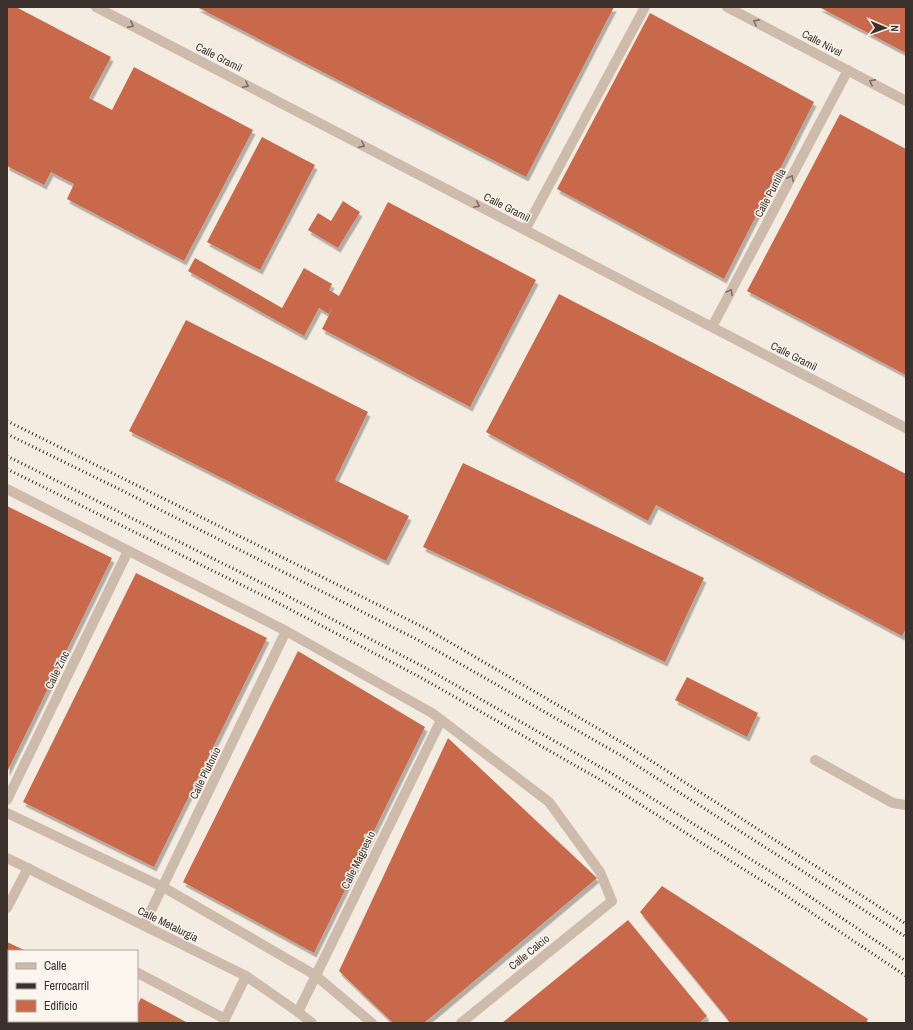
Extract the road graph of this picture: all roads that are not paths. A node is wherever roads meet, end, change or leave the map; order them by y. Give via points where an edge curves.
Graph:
1 (96, 7) edge
2 (645, 7) edge
3 (727, 7) edge
4 (848, 70) junction
5 (906, 101) edge
6 (525, 230) junction
7 (712, 327) junction
8 (906, 428) edge
9 (7, 489) edge
10 (128, 551) junction
11 (286, 631) junction
12 (441, 720) junction
13 (815, 760) dead end
14 (7, 800) edge
15 (906, 805) edge
16 (7, 813) edge
17 (7, 858) edge
18 (28, 868) junction
19 (163, 887) junction
20 (7, 908) edge
21 (144, 925) junction
22 (138, 973) edge
23 (316, 975) junction
24 (246, 976) junction
25 (298, 1012) junction
26 (224, 1021) edge
27 (312, 1023) edge
28 (372, 1023) edge
29 (461, 1023) edge

1 -> 6 street, Calle Gramil
2 - 6 street
4 -> 3 street, Calle Nivel
5 -> 4 street, Calle Nivel
7 -> 4 street, Calle Puntilla
6 - 7 street, Calle Gramil
7 - 8 street, Calle Gramil
9 - 10 street
10 - 11 street
10 - 14 street, Calle Zinc
11 - 12 street
11 - 19 street, Calle Plutonio
12 - 23 street, Calle Magnesio
12 - 29 street, Calle Calcio via 549,802 600,872 612,901
13 - 15 street via 893,803
16 - 19 street
17 - 18 street, Calle Metalurgia
18 - 20 street
18 - 21 street, Calle Metalurgia
19 - 21 street, Calle Plutonio
19 - 23 street
21 - 24 street, Calle Metalurgia
22 - 26 street
23 - 25 street, Calle Magnesio
23 - 28 street
24 - 25 street, Calle Metalurgia
24 - 26 street
25 - 27 street, Calle Metalurgia

